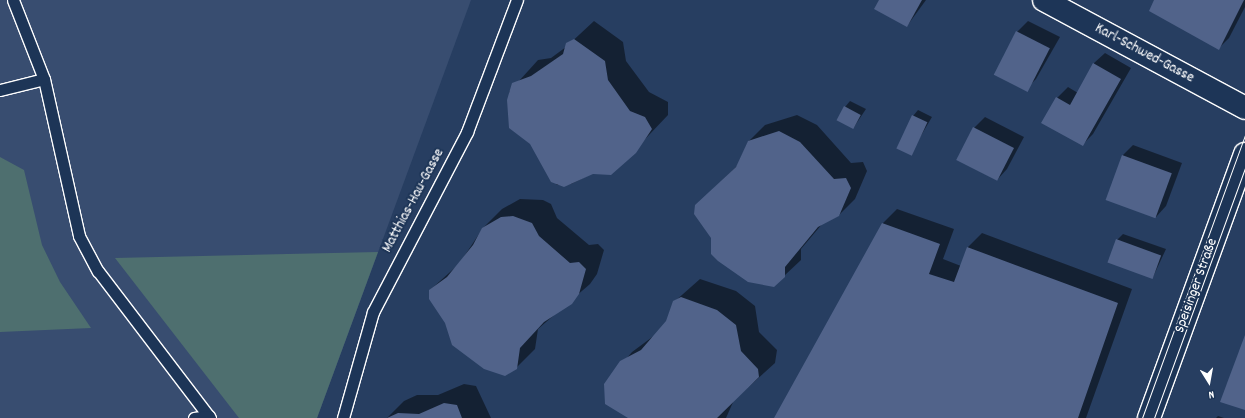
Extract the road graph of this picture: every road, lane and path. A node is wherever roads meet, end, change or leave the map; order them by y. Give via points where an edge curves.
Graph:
1 (13, 0) edge
2 (516, 0) edge
3 (1044, 0) edge
4 (44, 80) junction
5 (0, 90) edge
6 (1245, 108) edge
7 (1245, 154) edge
8 (210, 417) edge
9 (194, 418) edge
10 (343, 418) edge
11 (1149, 418) edge

1 - 4 lane
2 - 10 lane, Matthias-Hau-Gasse via 467,132 373,312
3 - 6 main road, Karl-Schwed-Gasse
4 - 5 lane
4 - 8 lane via 79,236 98,271
7 - 11 main road, Speisinger Straße
8 - 9 lane

